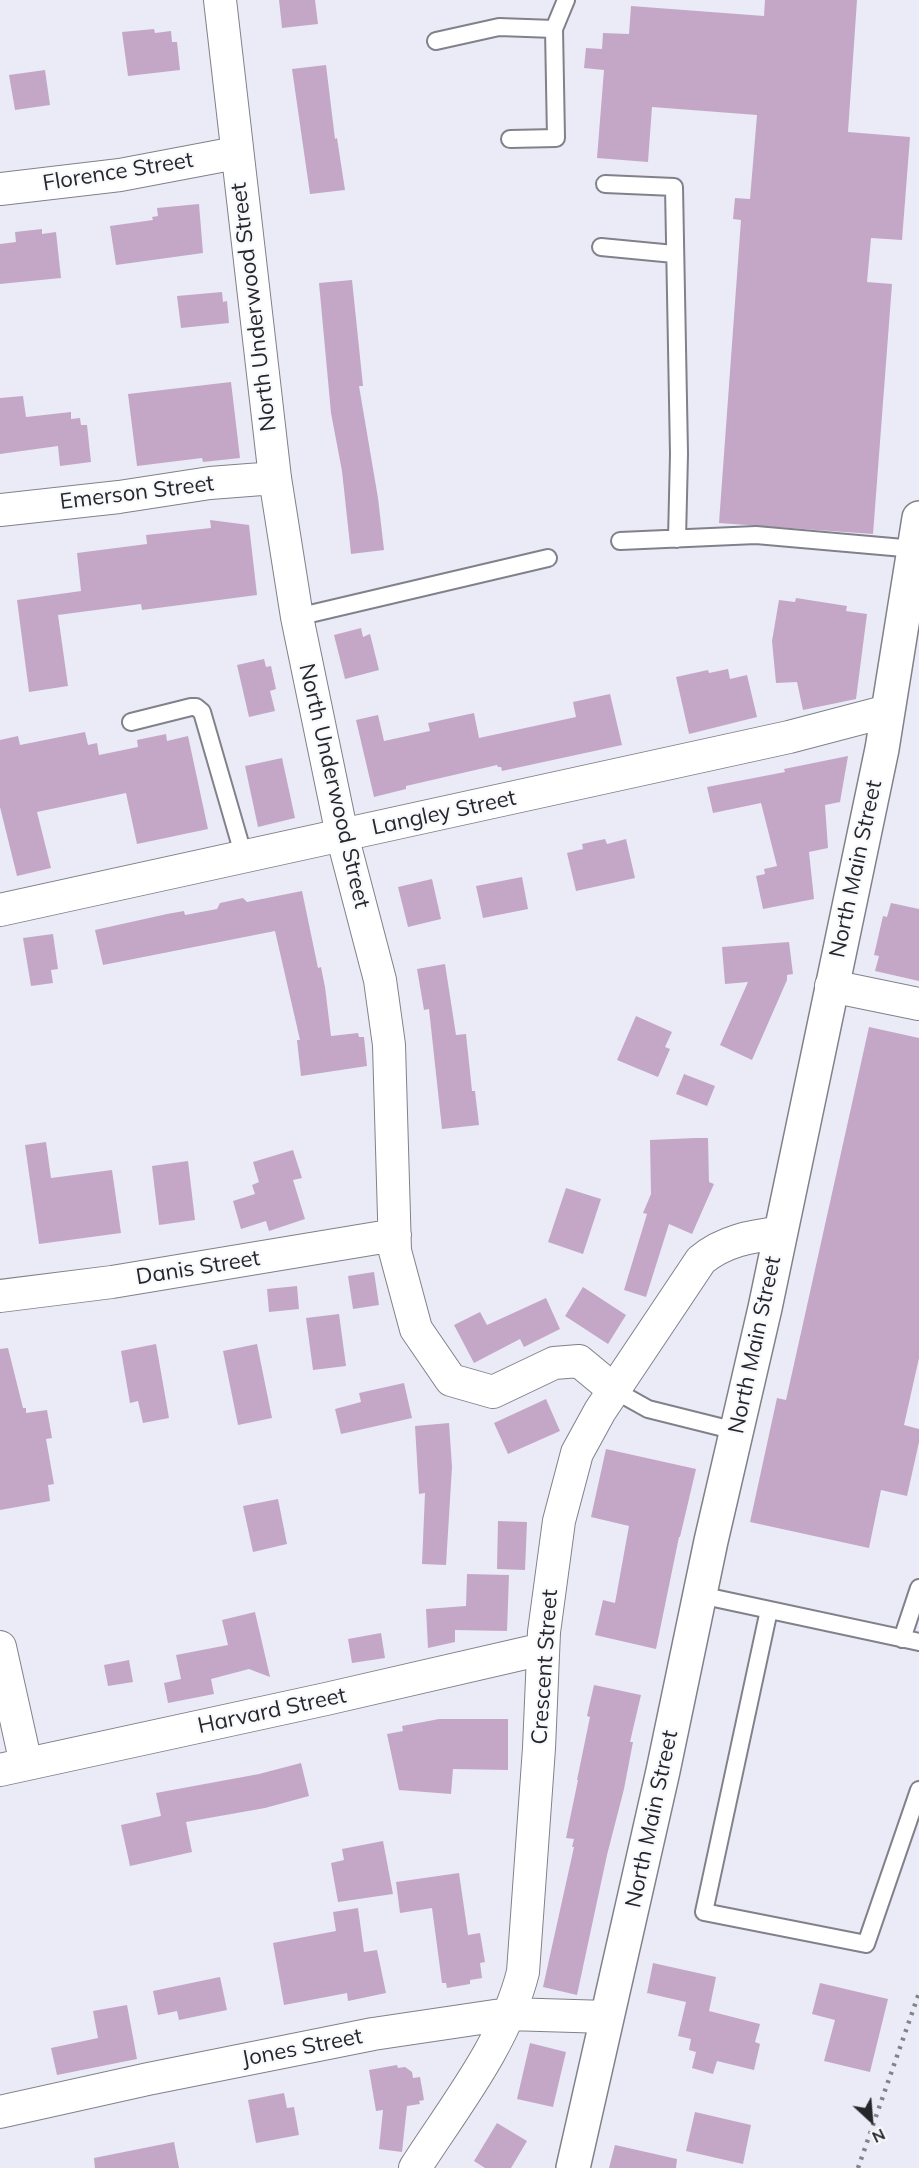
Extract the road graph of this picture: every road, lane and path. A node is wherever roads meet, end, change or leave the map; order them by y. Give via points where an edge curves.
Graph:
1 (220, 0) edge
2 (566, 0) edge
3 (554, 29) junction
4 (436, 41) dead end
5 (510, 139) dead end
6 (236, 153) junction
7 (605, 184) dead end
8 (0, 189) edge
9 (601, 247) dead end
10 (674, 254) junction
11 (275, 478) junction
12 (0, 510) edge
13 (917, 533) edge
14 (677, 539) junction
15 (620, 541) dead end
16 (549, 558) dead end
17 (297, 617) junction
18 (888, 711) junction
19 (131, 722) dead end
20 (342, 835) junction
21 (244, 857) junction
22 (0, 910) edge
23 (831, 986) junction
24 (919, 1004) edge
25 (780, 1233) junction
26 (395, 1235) junction
27 (0, 1296) edge
28 (614, 1390) junction
29 (736, 1431) junction
30 (919, 1588) edge
31 (700, 1595) junction
32 (769, 1610) junction
33 (911, 1641) edge
34 (0, 1647) edge
35 (543, 1649) junction
36 (13, 1767) edge
37 (919, 1790) edge
38 (508, 2014) junction
39 (608, 2017) junction
40 (0, 2112) edge
41 (415, 2168) edge
42 (573, 2168) edge

1 - 6 street, North Underwood Street
2 - 3 lane
3 - 4 lane via 499,27
3 - 5 lane via 556,138
6 - 8 street, Florence Street via 120,175
6 - 11 street, North Underwood Street
7 - 10 lane via 674,187
9 - 10 lane
10 - 14 lane
11 - 12 street, Emerson Street
11 - 17 street, North Underwood Street
13 - 14 lane
13 - 18 main road, North Main Street
14 - 15 lane
16 - 17 lane
17 - 20 street, North Underwood Street
18 - 20 street, Langley Street via 789,737
18 - 23 main road, North Main Street
19 - 21 lane via 191,707 202,711
20 - 21 street, Langley Street
20 - 26 street, North Underwood Street via 380,980 389,1045
21 - 22 street, Langley Street
23 - 24 street
23 - 25 main road, North Main Street
25 - 28 street, Crescent Street via 749,1236 701,1260
25 - 29 main road, North Main Street
26 - 27 street, Danis Street via 112,1282
26 - 28 street, North Underwood Street via 395,1251 416,1329 451,1380 493,1392 554,1362 579,1361
28 - 29 lane via 648,1409
28 - 35 street, Crescent Street via 577,1453 559,1521
29 - 31 main road, North Main Street
30 - 33 lane
31 - 32 lane
31 - 39 main road, North Main Street
32 - 33 lane
32 - 37 lane via 704,1912 866,1944
34 - 36 street
35 - 36 street, Harvard Street
35 - 38 street, Crescent Street via 540,1748 523,1972
38 - 39 street, Jones Street
38 - 40 street, Jones Street via 373,2034
38 - 41 street, Crescent Street via 485,2060
39 - 42 main road, North Main Street

